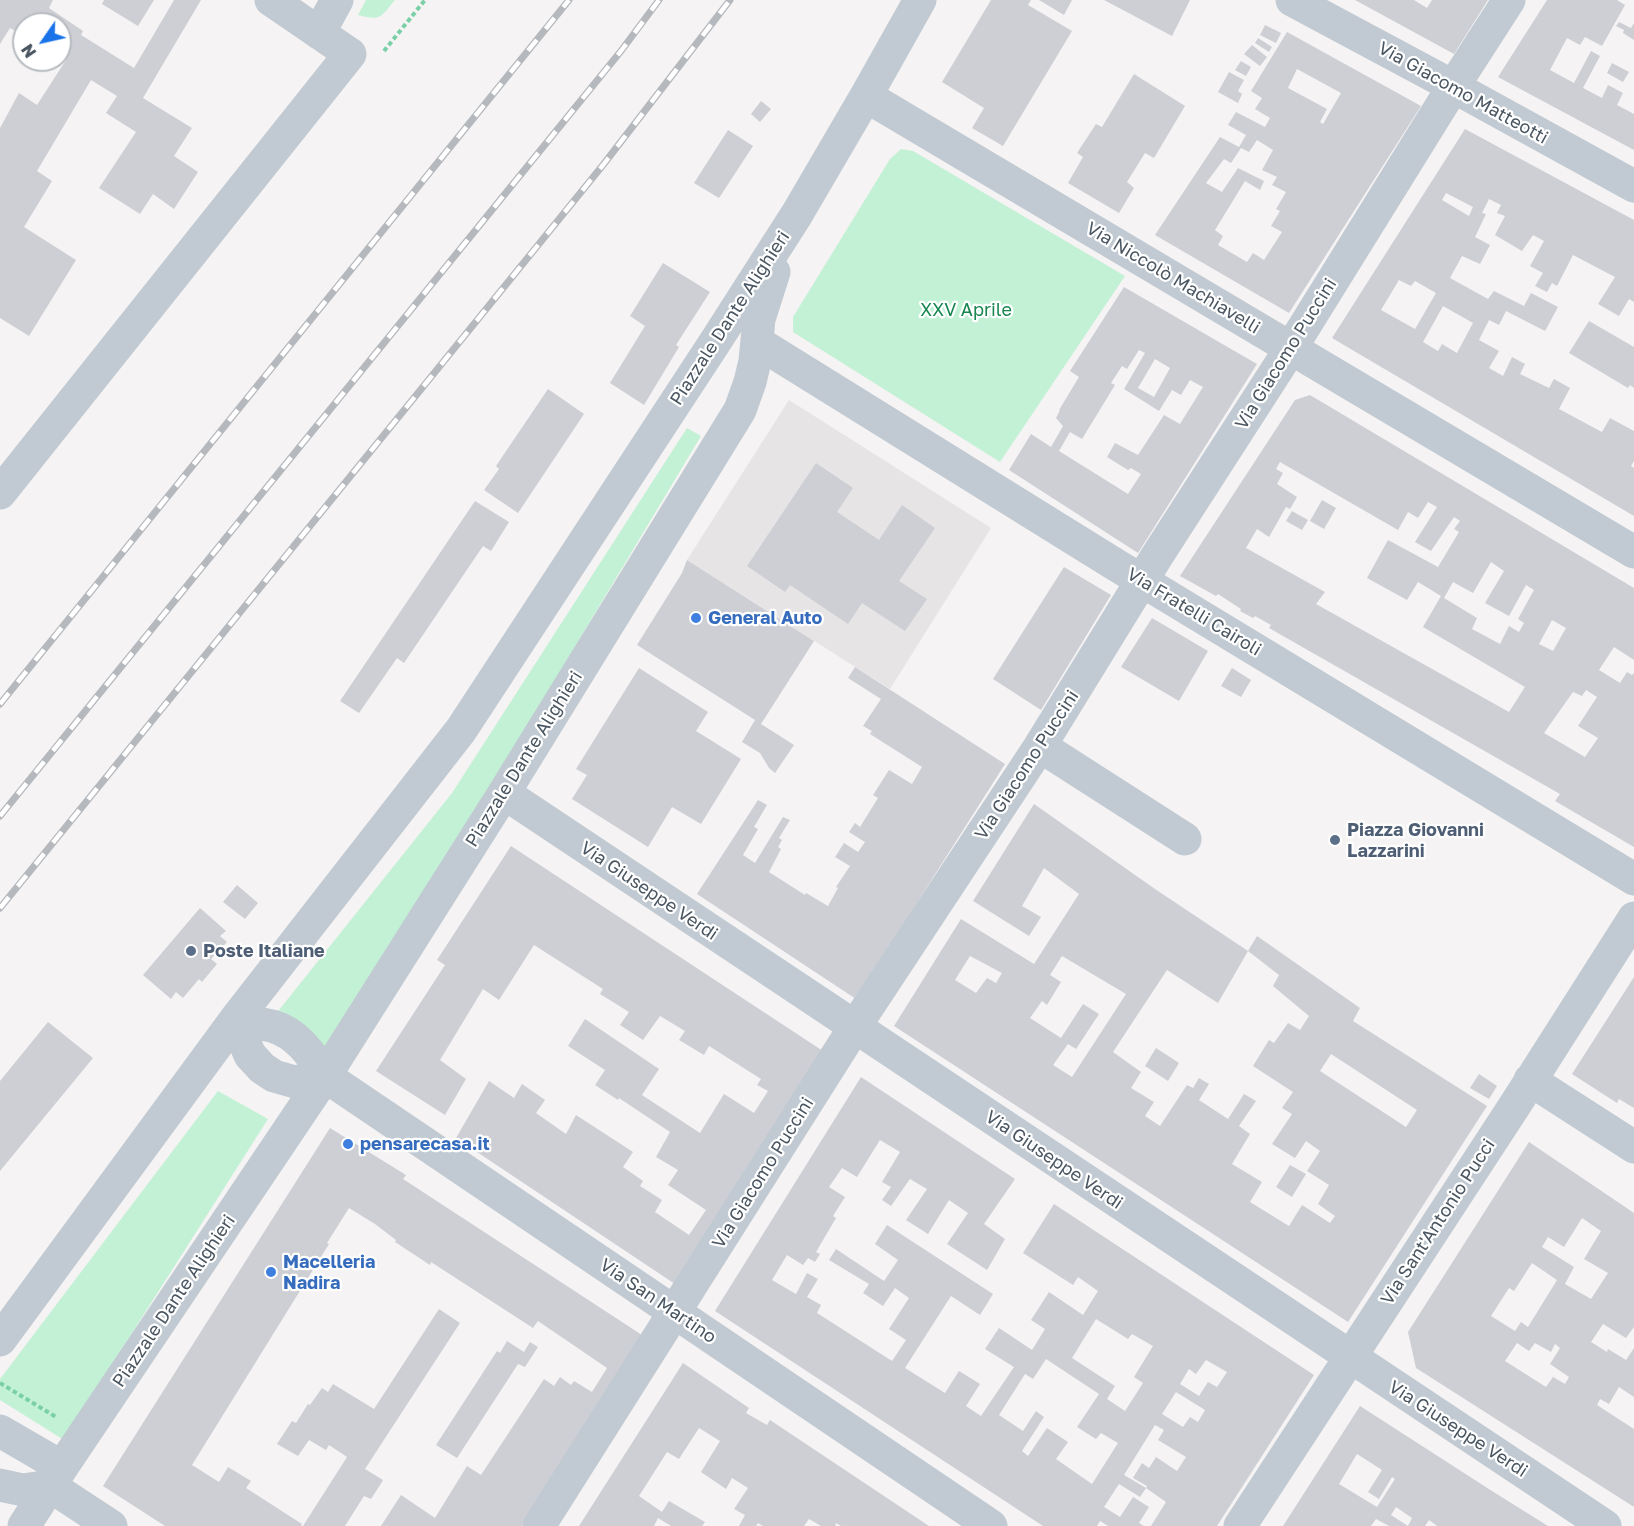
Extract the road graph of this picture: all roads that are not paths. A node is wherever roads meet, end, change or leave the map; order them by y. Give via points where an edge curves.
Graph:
1 (272, 0) edge
2 (336, 0) edge
3 (920, 0) edge
4 (1292, 0) edge
5 (1509, 0) edge
6 (319, 33) junction
7 (1453, 87) junction
8 (866, 96) junction
9 (1634, 186) edge
10 (797, 214) junction
11 (757, 342) junction
12 (1291, 348) junction
13 (0, 493) edge
14 (1634, 552) edge
15 (1142, 580) junction
16 (1040, 746) junction
17 (504, 793) junction
18 (1185, 839) dead end
19 (1634, 879) edge
20 (1634, 918) edge
21 (235, 1020) junction
22 (854, 1028) junction
23 (325, 1076) junction
24 (1530, 1080) junction
25 (1634, 1147) edge
26 (675, 1312) junction
27 (0, 1340) edge
28 (1349, 1357) junction
29 (0, 1431) edge
30 (56, 1476) junction
31 (0, 1485) edge
32 (24, 1526) edge
33 (111, 1526) edge
34 (539, 1526) edge
35 (991, 1526) edge
36 (1240, 1526) edge
37 (1605, 1526) edge

1 - 6 street
2 - 6 street
3 - 8 street
4 - 7 street, Via Giacomo Matteotti
5 - 7 street, Via Giacomo Puccini
6 - 13 street via 350,54
7 - 9 street, Via Giacomo Matteotti
7 - 12 street, Via Giacomo Puccini
8 - 10 street
8 - 12 street, Via Niccolò Machiavelli
10 - 11 street, Piazzale Dante Alighieri via 759,319
10 - 21 street, Piazzale Dante Alighieri via 461,730
11 - 15 street, Via Fratelli Cairoli
11 - 17 street, Piazzale Dante Alighieri via 740,410
12 - 14 street, Via Niccolò Machiavelli
12 - 15 street, Via Giacomo Puccini
15 - 16 street, Via Giacomo Puccini
15 - 19 street, Via Fratelli Cairoli
16 - 18 street
16 - 22 street, Via Giacomo Puccini
17 - 22 street, Via Giuseppe Verdi
17 - 23 street, Piazzale Dante Alighieri
20 - 24 street, Via Sant'Antonio Pucci
21 - 23 street via 273,1026 291,1035 312,1054
21 - 23 street via 250,1055 274,1076 295,1082
21 - 27 street, Piazzale Dante Alighieri
22 - 26 street, Via Giacomo Puccini
22 - 28 street, Via Giuseppe Verdi
23 - 26 street, Via San Martino
23 - 30 street, Piazzale Dante Alighieri
24 - 25 street
24 - 28 street, Via Sant'Antonio Pucci
26 - 34 street, Via Giacomo Puccini
26 - 35 street, Via San Martino
28 - 36 street, Via Sant'Antonio Pucci
28 - 37 street, Via Giuseppe Verdi
29 - 30 street
30 - 31 street via 23,1490
30 - 32 street, Piazzale Dante Alighieri
30 - 33 street

